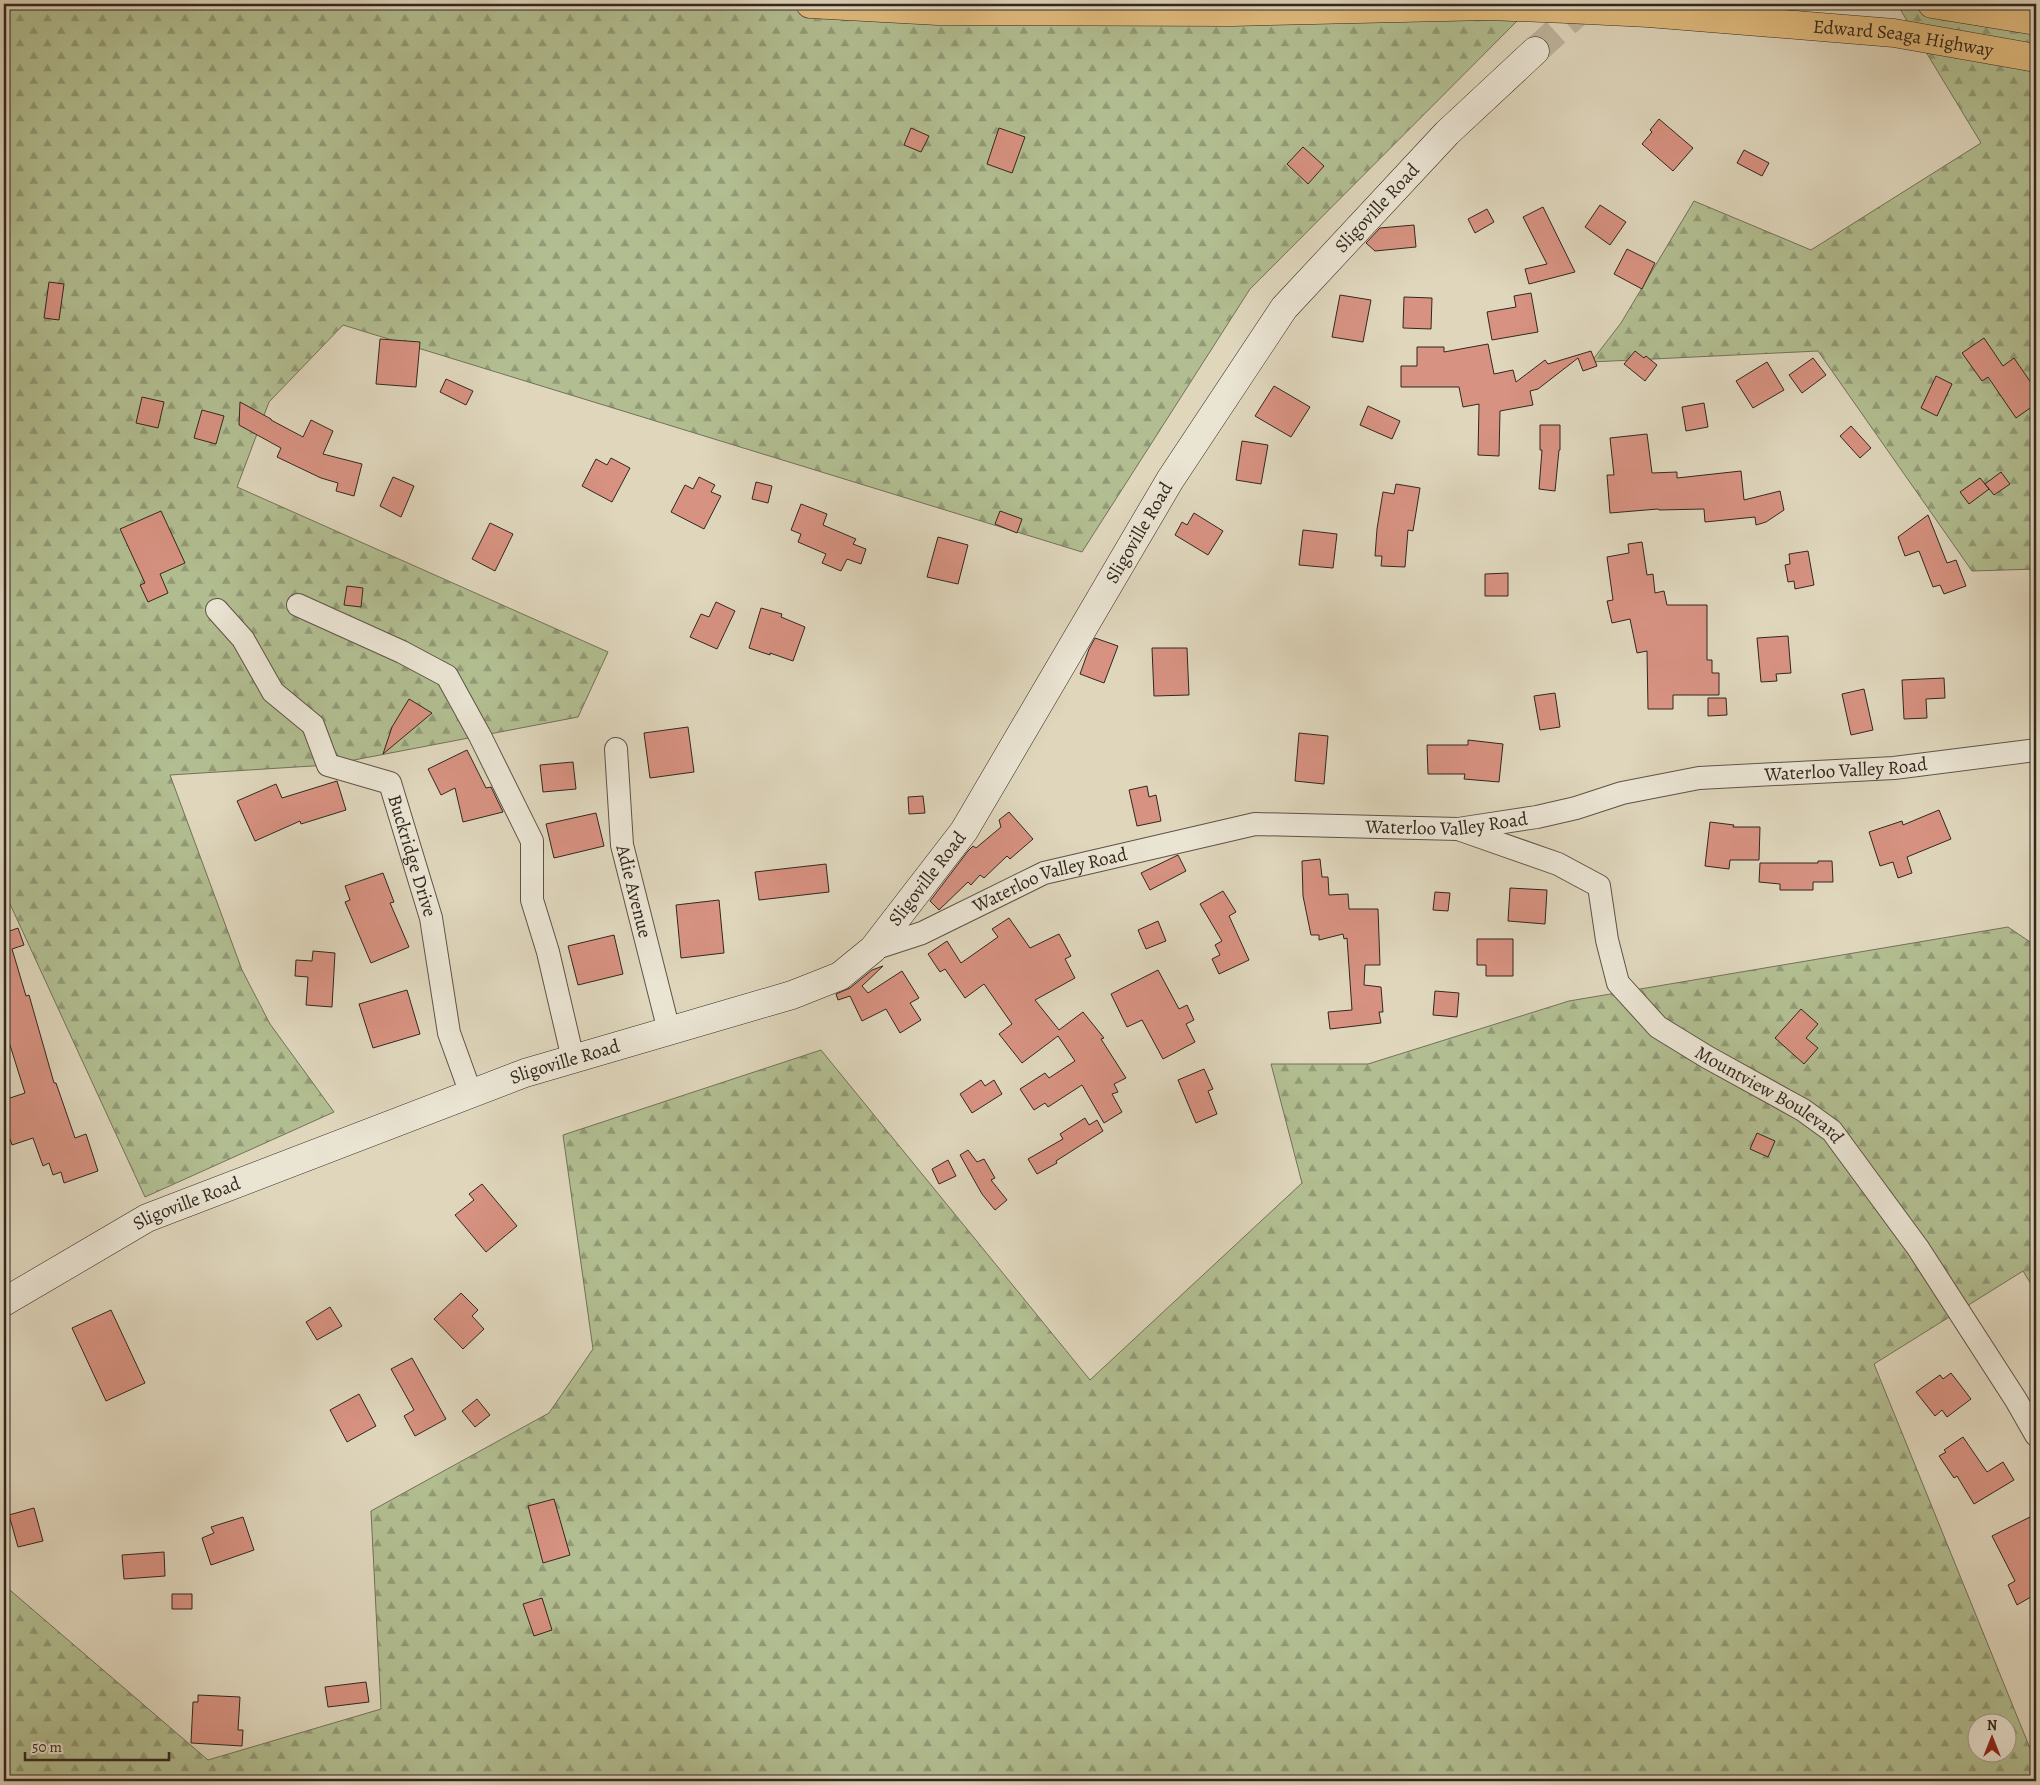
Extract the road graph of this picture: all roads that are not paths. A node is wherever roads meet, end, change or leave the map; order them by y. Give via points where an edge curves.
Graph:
1 (810, 4) edge
2 (1932, 4) edge
3 (2036, 21) edge
4 (1535, 51) tunnel mouth
5 (2036, 58) edge
6 (298, 605) dead end
7 (217, 610) dead end
8 (616, 749) dead end
9 (2036, 750) edge
10 (1458, 829) junction
11 (873, 949) junction
12 (669, 1031) junction
13 (573, 1059) junction
14 (471, 1094) junction
15 (4, 1302) edge
16 (2036, 1436) edge

1 - 5 highway, Edward Seaga Highway via 948,11 1232,12 1489,6 1567,9 1894,33
2 - 3 highway, Edward Seaga Highway
4 - 11 street, Sligoville Road via 1447,133 1284,308 1170,480 964,831
6 - 13 street via 447,676 532,841 532,900 548,952
7 - 14 street, Buckridge Drive via 243,639 272,692 313,725 328,765 390,783 431,918 448,1033
8 - 12 street, Adie Avenue via 622,845
9 - 10 street, Waterloo Valley Road via 1894,768 1699,778 1622,793 1537,817
10 - 11 street, Waterloo Valley Road via 1255,824 1044,873 922,933
10 - 16 street, Mountview Boulevard via 1558,864 1599,886 1607,940 1618,983 1658,1027 1803,1110 1832,1131 1918,1248
11 - 12 street, Sligoville Road via 840,976 800,992
12 - 13 street, Sligoville Road
13 - 14 street, Sligoville Road via 524,1073
14 - 15 street, Sligoville Road via 147,1218

